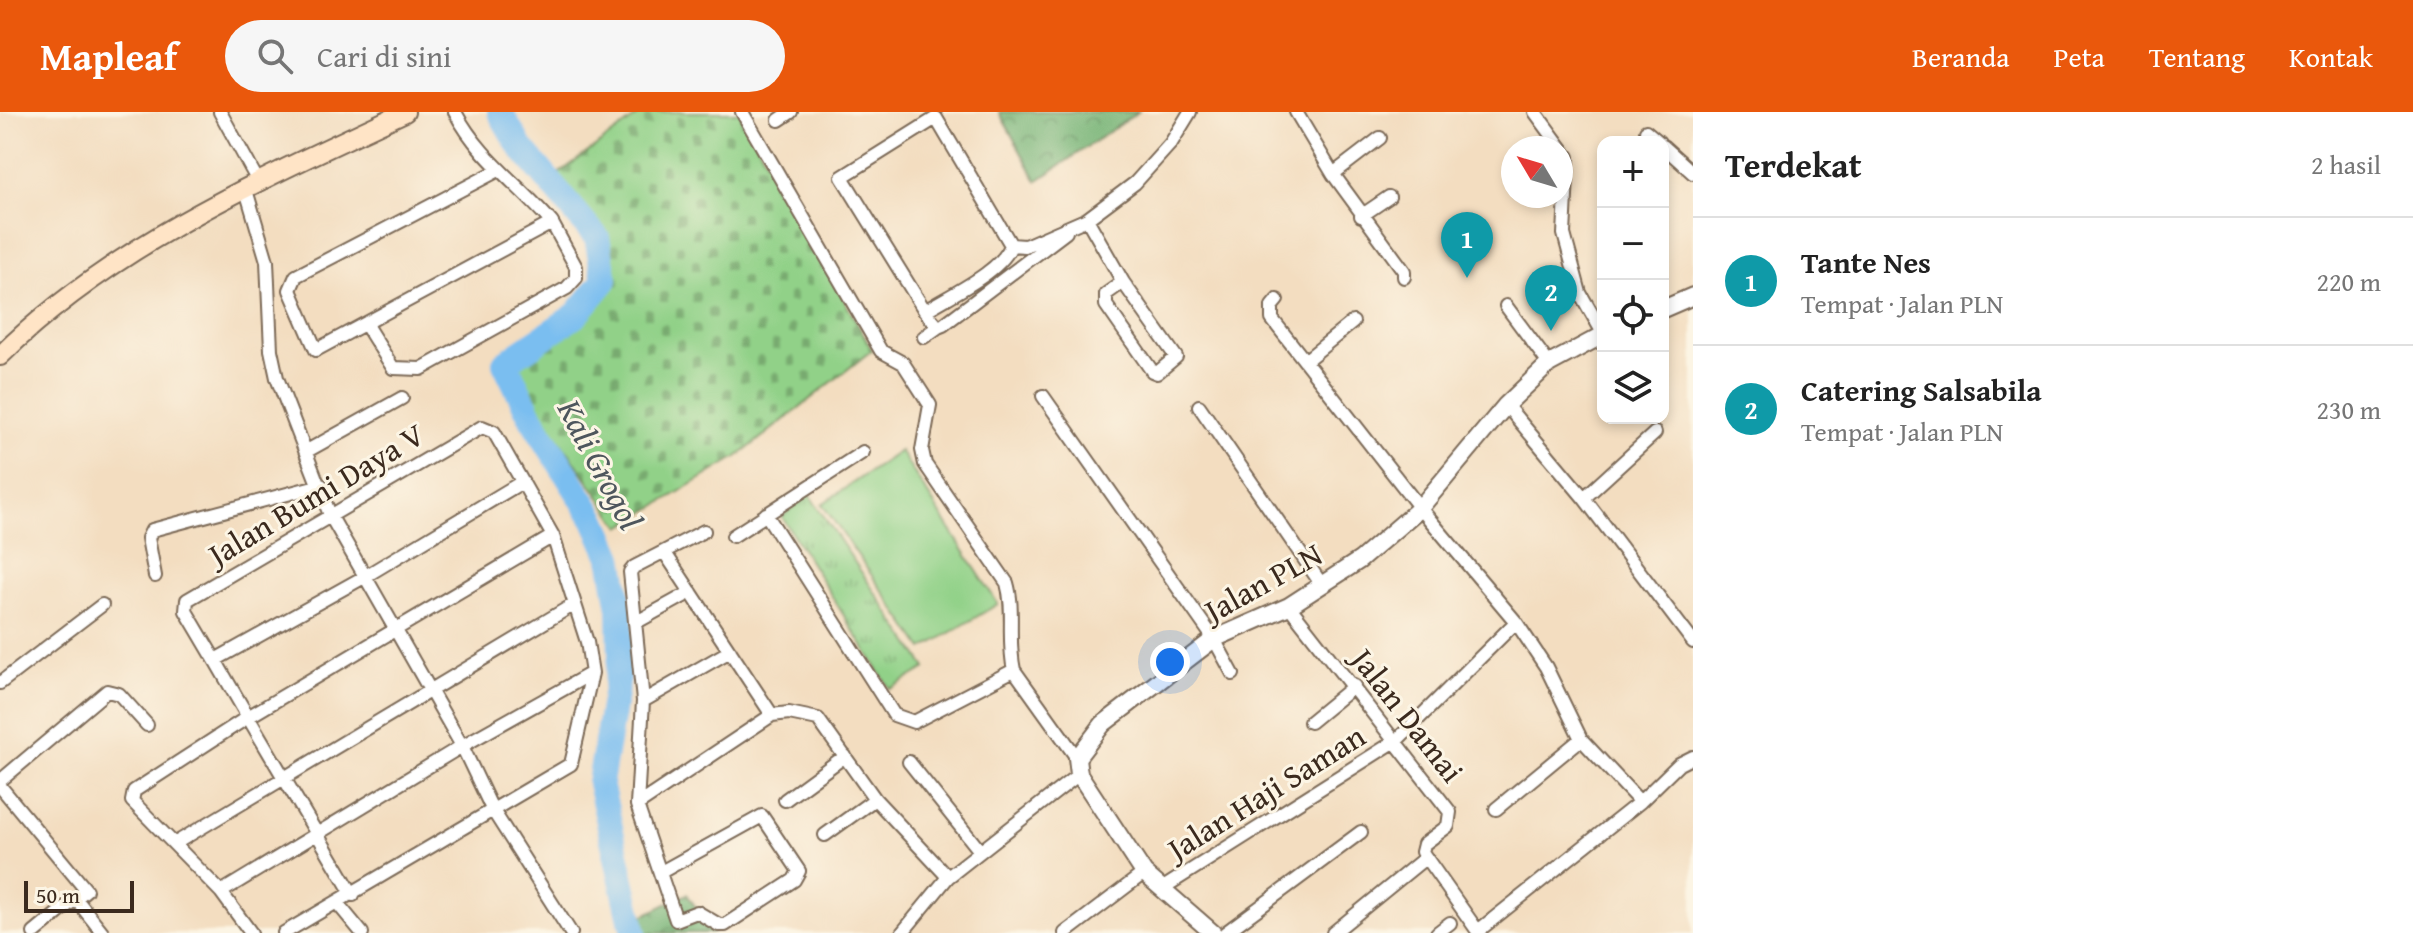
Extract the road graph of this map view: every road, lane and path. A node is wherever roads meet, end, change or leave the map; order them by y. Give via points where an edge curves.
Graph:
1 (220, 112) edge
2 (455, 112) edge
3 (742, 112) edge
4 (791, 112) edge
5 (1190, 112) edge
6 (1296, 112) edge
7 (1535, 112) edge
8 (397, 114) edge
9 (935, 115) edge
10 (779, 120) dead end
11 (1646, 131) dead end
12 (1652, 136) edge
13 (1380, 138) dead end
14 (1669, 151) edge
15 (499, 170) junction
16 (1693, 173) edge
17 (1333, 174) junction
18 (252, 186) junction
19 (1389, 197) dead end
20 (1361, 216) junction
21 (1087, 219) junction
22 (552, 223) junction
23 (1068, 231) junction
24 (1009, 250) junction
25 (1013, 272) junction
26 (1404, 277) dead end
27 (1123, 282) junction
28 (1693, 296) edge
29 (1277, 300) dead end
30 (1506, 306) dead end
31 (1669, 306) edge
32 (925, 311) junction
33 (1353, 322) dead end
34 (1597, 323) edge
35 (366, 325) junction
36 (938, 327) junction
37 (924, 337) dead end
38 (1597, 337) edge
39 (0, 356) edge
40 (1305, 361) junction
41 (1549, 364) junction
42 (1043, 396) dead end
43 (402, 398) dead end
44 (1506, 405) junction
45 (1199, 406) dead end
46 (1655, 433) dead end
47 (307, 451) junction
48 (863, 452) dead end
49 (522, 482) junction
50 (321, 485) junction
51 (1584, 498) junction
52 (1420, 508) junction
53 (766, 514) junction
54 (330, 515) junction
55 (704, 531) dead end
56 (553, 536) junction
57 (733, 536) dead end
58 (665, 553) junction
59 (155, 576) dead end
60 (364, 577) junction
61 (1322, 585) junction
62 (691, 592) junction
63 (102, 605) dead end
64 (573, 605) junction
65 (1289, 606) junction
66 (1516, 622) junction
67 (635, 623) junction
68 (395, 631) junction
69 (1214, 639) junction
70 (1693, 642) edge
71 (730, 651) junction
72 (215, 660) junction
73 (1014, 670) junction
74 (592, 673) junction
75 (1233, 674) dead end
76 (0, 683) edge
77 (1354, 686) junction
78 (428, 690) junction
79 (643, 701) junction
80 (772, 715) junction
81 (248, 717) junction
82 (1310, 722) dead end
83 (147, 725) dead end
84 (1581, 739) junction
85 (1397, 740) junction
86 (462, 746) junction
87 (845, 756) junction
88 (1693, 757) edge
89 (909, 762) dead end
90 (1078, 766) junction
91 (284, 777) junction
92 (0, 783) edge
93 (875, 799) junction
94 (785, 800) dead end
95 (1640, 802) junction
96 (637, 805) junction
97 (492, 809) junction
98 (1496, 809) dead end
99 (1361, 832) dead end
100 (825, 835) dead end
101 (317, 836) junction
102 (174, 844) junction
103 (980, 851) junction
104 (1425, 858) junction
105 (661, 872) junction
106 (1144, 873) junction
107 (948, 877) junction
108 (1163, 888) junction
109 (221, 892) junction
110 (353, 895) junction
111 (76, 899) junction
112 (338, 904) junction
113 (1450, 923) dead end
114 (1478, 932) edge
115 (34, 933) edge
116 (103, 933) edge
117 (251, 933) edge
118 (284, 933) edge
119 (362, 933) edge
120 (571, 933) edge
121 (902, 933) edge
122 (1065, 933) edge
123 (1213, 933) edge
124 (1225, 933) edge
125 (1333, 933) edge
126 (1437, 933) edge

1 - 18 street
2 - 15 street via 475,147
3 - 73 street via 881,351 903,363 930,405 922,450 925,464 1007,583
4 - 10 street
5 - 21 street via 1135,183
6 - 17 street
7 - 34 street via 1568,157 1564,234 1580,293
8 - 18 main road
9 - 24 street
9 - 32 street via 842,177
11 - 12 street
13 - 17 street
14 - 16 street
15 - 22 street
15 - 35 street via 291,283 316,350
17 - 20 street
18 - 39 main road via 88,283 34,322
18 - 47 street via 267,261 271,350
19 - 20 street
20 - 26 street
21 - 23 street
21 - 27 street
22 - 35 street
22 - 35 street via 576,267 576,278 478,338 421,369 393,368
23 - 24 street
23 - 25 street
24 - 25 street
24 - 32 street
25 - 36 street
27 - 27 street via 1176,357 1157,373 1106,305 1106,294
28 - 31 street
29 - 40 street via 1272,319
30 - 41 street
32 - 36 street
33 - 40 street
36 - 37 street
38 - 41 street, Jalan PLN
40 - 52 street
41 - 44 street, Jalan PLN
42 - 69 street
43 - 47 street
44 - 51 street
44 - 52 street, Jalan PLN
45 - 61 street
46 - 51 street
47 - 50 street
48 - 53 street
49 - 54 street, Jalan Bumi Daya V via 494,432 482,427
49 - 56 street
49 - 60 street
50 - 54 street
50 - 59 street via 152,530 148,538
51 - 70 street
52 - 61 street, Jalan PLN
52 - 66 street
53 - 57 street
53 - 73 street via 894,715 914,722
54 - 60 street
54 - 72 street, Jalan Bumi Daya V via 187,600 186,611
55 - 58 street
56 - 64 street
56 - 68 street
58 - 62 street
58 - 67 street via 632,568
60 - 68 street
60 - 72 street
61 - 65 street, Jalan PLN
62 - 67 street
62 - 71 street
63 - 76 street
64 - 74 street
64 - 78 street
65 - 69 street, Jalan PLN
65 - 77 street, Jalan Damai
66 - 84 street via 1546,667
66 - 85 street, Jalan Haji Saman
67 - 79 street
68 - 78 street
68 - 81 street
69 - 75 street
69 - 90 street, Jalan PLN via 1103,724
71 - 79 street
71 - 80 street
72 - 81 street
73 - 90 street
74 - 86 street
74 - 97 street via 571,764
77 - 82 street
77 - 85 street, Jalan Damai
78 - 86 street
78 - 91 street
79 - 96 street
80 - 87 street via 818,719
80 - 96 street
81 - 91 street
81 - 102 street via 134,791 132,801
83 - 92 street via 119,694 107,691
84 - 95 street
84 - 98 street
85 - 104 street, Jalan Damai via 1450,812 1448,826 1424,844
85 - 108 street, Jalan Haji Saman
86 - 97 street
86 - 101 street
87 - 93 street
87 - 94 street
88 - 95 street
89 - 103 street
90 - 103 street
90 - 106 street
91 - 101 street
91 - 102 street
92 - 111 street via 86,890
93 - 100 street
93 - 107 street
95 - 114 street
96 - 105 street
97 - 110 street
97 - 120 street
99 - 124 street
101 - 109 street
101 - 110 street
102 - 109 street
103 - 107 street
104 - 114 street
104 - 125 street
105 - 105 street via 762,816 799,871 794,880 719,925 697,912 679,921 673,918
106 - 108 street
106 - 122 street
107 - 121 street
108 - 123 street
109 - 117 street
110 - 112 street
111 - 115 street
111 - 116 street
112 - 118 street
112 - 119 street
113 - 126 street

